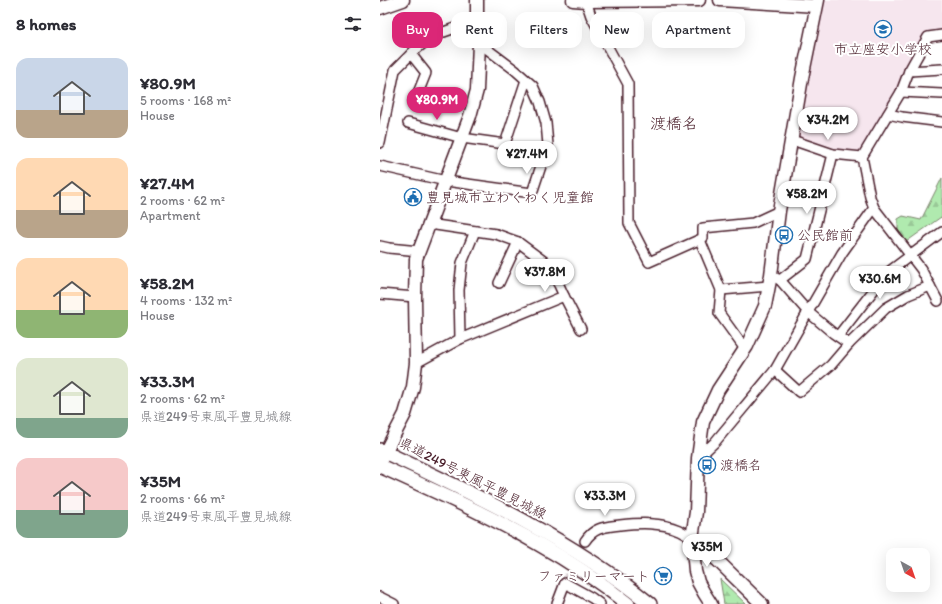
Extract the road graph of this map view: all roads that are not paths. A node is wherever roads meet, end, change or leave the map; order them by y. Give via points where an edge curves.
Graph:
1 (403, 0) edge
2 (477, 0) edge
3 (573, 0) edge
4 (699, 0) edge
5 (720, 0) edge
6 (586, 1) junction
7 (817, 3) edge
8 (380, 8) edge
9 (477, 12) edge
10 (451, 29) edge
11 (942, 35) edge
12 (479, 48) edge
13 (485, 48) edge
14 (411, 54) junction
15 (942, 69) edge
16 (909, 71) junction
17 (526, 80) junction
18 (901, 92) junction
19 (942, 94) edge
20 (416, 98) dead end
21 (888, 114) junction
22 (942, 122) edge
23 (408, 124) dead end
24 (462, 138) junction
25 (792, 140) junction
26 (380, 143) edge
27 (833, 154) junction
28 (862, 157) junction
29 (380, 166) edge
30 (446, 181) junction
31 (874, 208) junction
32 (779, 211) junction
33 (429, 224) junction
34 (475, 231) junction
35 (942, 232) edge
36 (700, 240) junction
37 (518, 242) junction
38 (380, 246) edge
39 (419, 251) junction
40 (911, 256) junction
41 (773, 280) junction
42 (499, 283) dead end
43 (930, 286) junction
44 (721, 290) junction
45 (380, 294) edge
46 (564, 296) junction
47 (415, 297) junction
48 (938, 301) dead end
49 (808, 312) junction
50 (581, 329) dead end
51 (838, 336) junction
52 (460, 339) junction
53 (849, 344) junction
54 (745, 349) junction
55 (416, 363) junction
56 (775, 370) junction
57 (382, 454) edge
58 (698, 458) junction
59 (380, 466) edge
60 (692, 538) junction
61 (585, 541) tunnel mouth
62 (380, 597) edge
63 (394, 604) edge
64 (557, 604) edge
65 (600, 604) edge
66 (628, 604) edge
67 (650, 604) edge
68 (711, 604) edge
69 (762, 604) edge

1 - 8 street
2 - 9 street
3 - 6 street
4 - 6 street
5 - 7 street
6 - 36 street via 591,16 628,84 629,223 649,262
7 - 25 street
10 - 14 street via 425,42
11 - 16 street via 928,36
12 - 24 street via 477,90
13 - 17 street
14 - 20 street via 426,73
14 - 26 street via 395,70
15 - 16 street
16 - 18 street
17 - 24 street via 505,144
17 - 30 street via 533,86 540,102 546,123 548,145 532,193
18 - 19 street
18 - 21 street
21 - 22 street
21 - 28 street
23 - 24 street
24 - 30 street
25 - 27 street
25 - 32 street
27 - 28 street
27 - 41 street via 806,259
28 - 31 street
29 - 30 street
30 - 33 street
31 - 40 street
31 - 49 street via 842,253
32 - 36 street via 753,223 703,228 703,238
32 - 41 street
33 - 34 street
33 - 39 street
34 - 37 street via 496,234
34 - 52 street via 462,263 459,290
35 - 40 street
36 - 44 street
37 - 42 street
37 - 46 street via 545,262
38 - 39 street
39 - 47 street via 416,259
40 - 43 street
40 - 51 street via 887,273
41 - 44 street
41 - 49 street
41 - 54 street via 765,306
43 - 48 street
43 - 53 street via 886,308
44 - 54 street via 718,313
45 - 47 street
46 - 50 street
46 - 52 street
47 - 55 street
49 - 51 street
49 - 56 street
51 - 53 street
52 - 55 street
53 - 56 street via 831,365 799,392
54 - 58 street via 718,390 703,422
55 - 57 street via 413,387 405,414
56 - 58 street via 716,442
57 - 67 main road, 県道249号東風平豊見城線 via 505,510 583,556
58 - 60 street via 696,512
59 - 66 main road, 県道249号東風平豊見城線 via 537,543 595,579
60 - 61 street via 670,527 641,523 604,527 595,530
60 - 68 street via 698,582
60 - 69 street
62 - 63 street
64 - 65 street via 565,583

